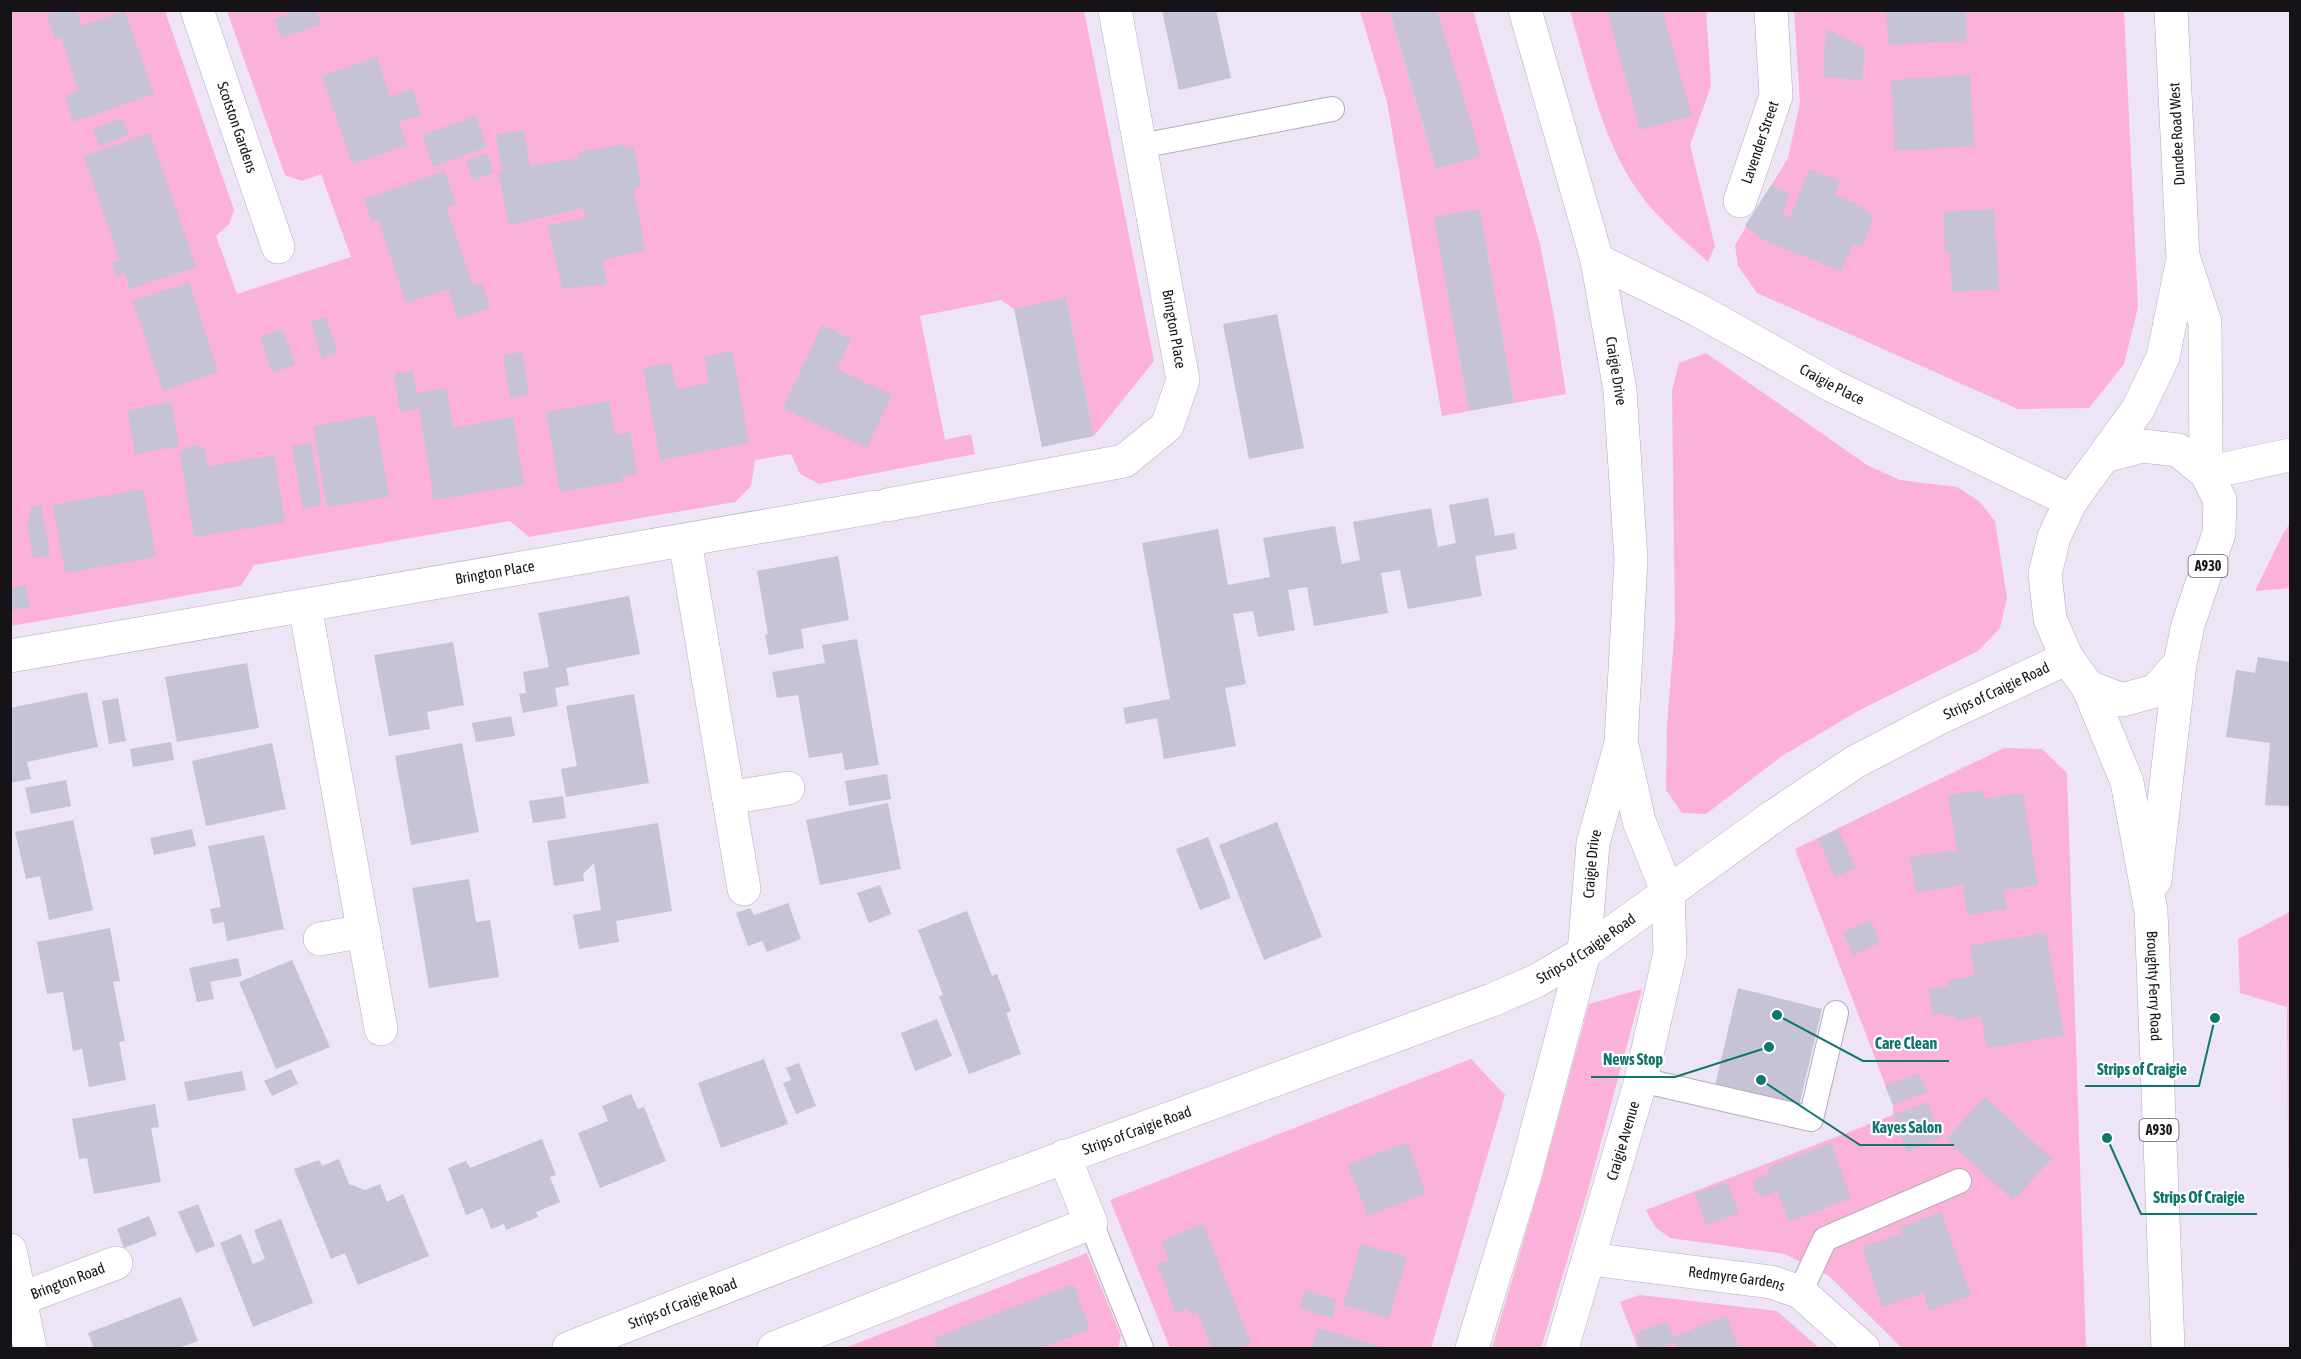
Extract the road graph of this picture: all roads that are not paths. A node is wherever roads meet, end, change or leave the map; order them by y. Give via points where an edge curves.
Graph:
1 (197, 10) edge
2 (1115, 10) edge
3 (1525, 10) edge
4 (1771, 10) edge
5 (2171, 10) edge
6 (1332, 110) dead end
7 (1141, 146) junction
8 (1740, 201) dead end
9 (278, 247) dead end
10 (2183, 258) junction
11 (1596, 260) junction
12 (2290, 455) edge
13 (2105, 456) junction
14 (2206, 473) junction
15 (2071, 501) junction
16 (685, 541) junction
17 (305, 606) junction
18 (10, 657) edge
19 (2067, 658) junction
20 (2180, 663) junction
21 (2088, 687) junction
22 (1621, 743) junction
23 (788, 788) dead end
24 (729, 798) junction
25 (744, 889) dead end
26 (1668, 893) junction
27 (2151, 912) junction
28 (364, 931) junction
29 (320, 939) dead end
30 (1584, 953) junction
31 (1836, 1013) dead end
32 (381, 1029) dead end
33 (1641, 1080) junction
34 (1064, 1156) junction
35 (1959, 1181) dead end
36 (1091, 1223) junction
37 (10, 1250) edge
38 (1590, 1259) junction
39 (116, 1263) dead end
40 (1800, 1292) junction
41 (20, 1299) junction
42 (30, 1348) edge
43 (568, 1348) edge
44 (774, 1348) edge
45 (1141, 1348) edge
46 (1472, 1348) edge
47 (1562, 1348) edge
48 (1863, 1348) edge
49 (2168, 1348) edge

1 - 9 street, Scotston Gardens
2 - 7 street, Brington Place
3 - 11 street, Craigie Drive
4 - 8 street, Lavender Street via 1776,96
5 - 10 street, Dundee Road West / A930
6 - 7 lane
7 - 16 street, Brington Place via 1183,380 1167,426 1124,461
10 - 13 street, Dundee Road West / A930 via 2163,357 2138,409
10 - 14 street, Dundee Road West / A930 via 2205,322
11 - 15 street, Craigie Place via 1698,310 1833,386
11 - 22 street, Craigie Drive via 1620,390 1631,560
12 - 14 street
13 - 14 street, A930 via 2142,446 2178,450
13 - 15 street, A930
14 - 20 street, A930 via 2220,500 2219,533 2188,625
15 - 19 street, A930 via 2054,537 2045,574 2050,619
16 - 17 street, Brington Place
16 - 24 street
17 - 18 street, Brington Place
17 - 28 street
19 - 21 street, A930
19 - 26 street, Strips of Craigie Road via 1855,762
20 - 21 street, A930 via 2155,691 2122,700
20 - 27 street, Broughty Ferry Road / A930
21 - 27 street, Broughty Ferry Road / A930 via 2127,782
22 - 26 street, Craigie Drive via 1639,821
22 - 30 street, Craigie Drive via 1593,843
23 - 24 street
24 - 25 street
26 - 30 street, Strips of Craigie Road
26 - 33 street, Craigie Avenue via 1670,953
27 - 49 street, Broughty Ferry Road / A930
28 - 29 street
28 - 32 street
30 - 34 street, Strips of Craigie Road via 1536,981 1492,1000
30 - 46 street via 1525,1175
31 - 33 lane via 1811,1119
33 - 38 street, Craigie Avenue
34 - 36 street, Strips of Craigie Road
34 - 43 street, Strips of Craigie Road
35 - 40 lane via 1825,1239
36 - 44 street
36 - 45 lane
37 - 41 street, Brington Road
38 - 40 street, Redmyre Gardens via 1771,1282
38 - 47 street, Craigie Avenue
39 - 41 street, Brington Road
40 - 48 street, Redmyre Gardens
41 - 42 street, Brington Road

